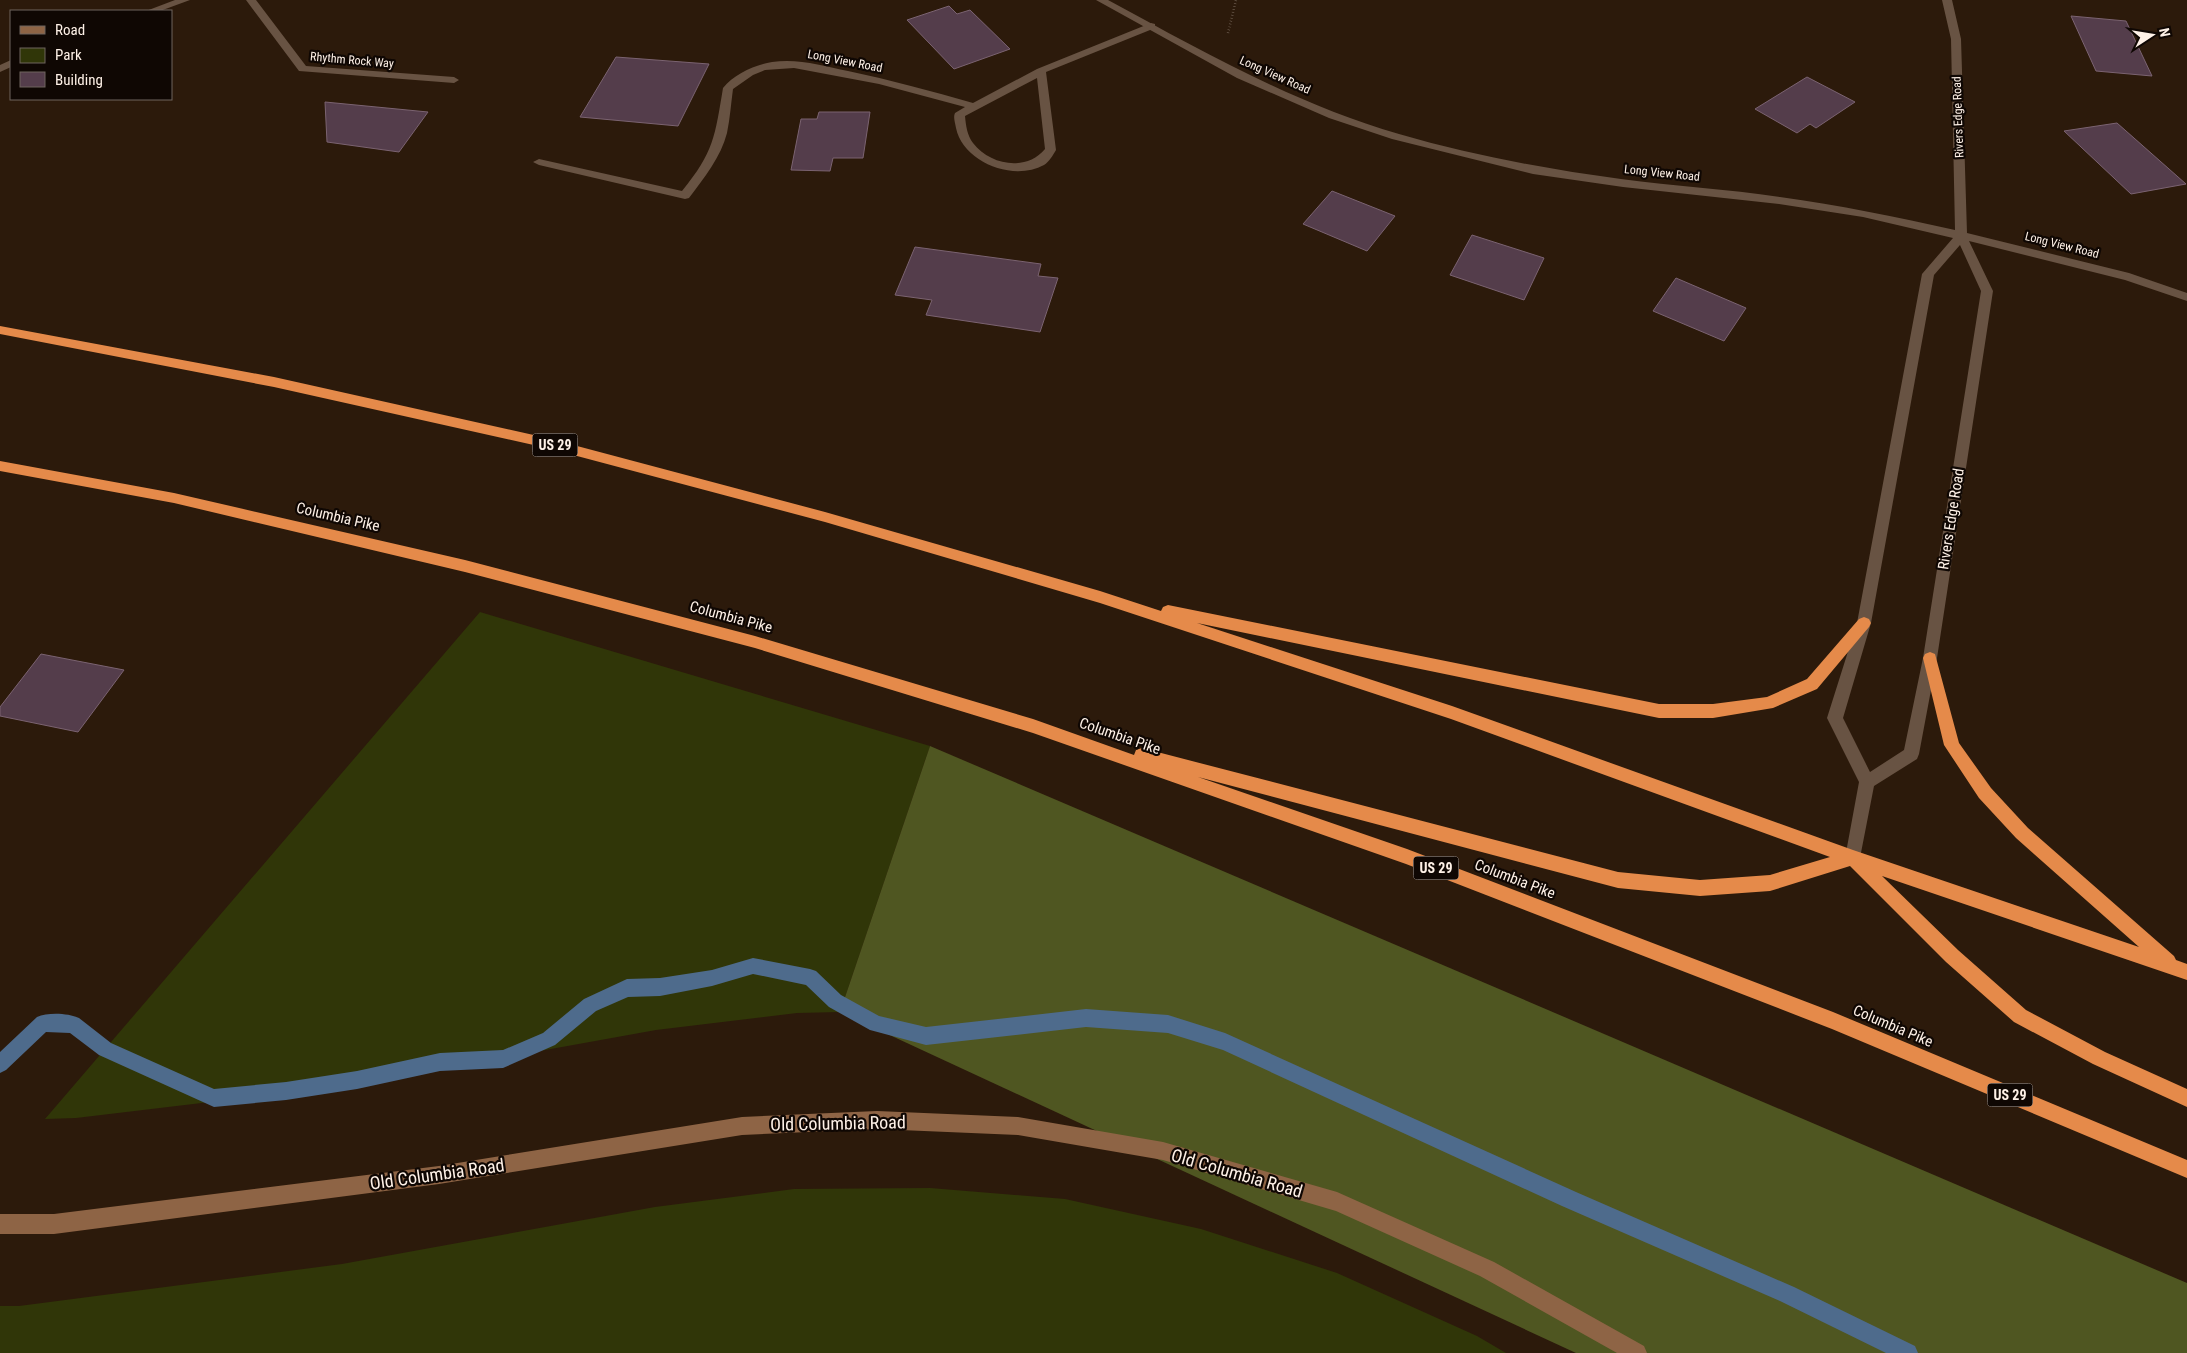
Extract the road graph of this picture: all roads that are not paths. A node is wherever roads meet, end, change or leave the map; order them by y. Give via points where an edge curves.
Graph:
1 (185, 0) edge
2 (251, 0) edge
3 (1101, 0) edge
4 (1947, 0) edge
5 (154, 10) edge
6 (1150, 26) junction
7 (1041, 71) junction
8 (454, 80) dead end
9 (976, 106) junction
10 (539, 162) dead end
11 (1961, 236) junction
12 (2187, 297) edge
13 (0, 330) edge
14 (0, 466) edge
15 (1100, 598) junction
16 (1864, 623) junction
17 (1930, 658) junction
18 (1033, 726) junction
19 (1867, 782) junction
20 (1853, 858) junction
21 (2180, 969) edge
22 (2187, 1098) edge
23 (2187, 1169) edge
24 (0, 1224) edge
25 (1637, 1353) edge

1 - 5 street
2 - 8 street, Rhythm Rock Way via 303,69
3 - 6 street, Long View Road
4 - 11 street, Rivers Edge Road via 1956,39
6 - 7 street
6 - 11 street, Long View Road via 1241,76 1333,116 1396,137 1533,170 1779,200 1863,213
7 - 9 street
7 - 9 street via 1050,150 1041,161 1019,167 995,164 977,153 964,136 959,116
9 - 10 street, Long View Road via 809,66 777,65 762,67 728,88 718,144 705,170 685,195
11 - 12 street, Long View Road via 2130,277
11 - 16 street via 1928,274
11 - 17 street, Rivers Edge Road via 1987,291
13 - 15 highway, US 29 via 274,382 547,442 825,517
14 - 18 highway, Columbia Pike / US 29 via 174,498 466,566 755,642
15 - 16 highway via 1659,711 1714,711 1768,703 1812,684
15 - 20 highway, US 29 via 1452,713
16 - 19 street via 1835,718
17 - 19 street, Rivers Edge Road via 1911,754
17 - 21 highway via 1952,745 1985,794 2022,833
18 - 20 highway via 1618,880 1700,888 1770,883
18 - 23 highway, Columbia Pike / US 29 via 1407,857 1834,1021
19 - 20 street
20 - 21 highway, US 29
20 - 22 highway via 1952,956 2020,1016 2099,1058
24 - 25 street, Old Columbia Road via 54,1224 439,1175 742,1126 877,1120 1018,1126 1163,1151 1337,1202 1487,1269

